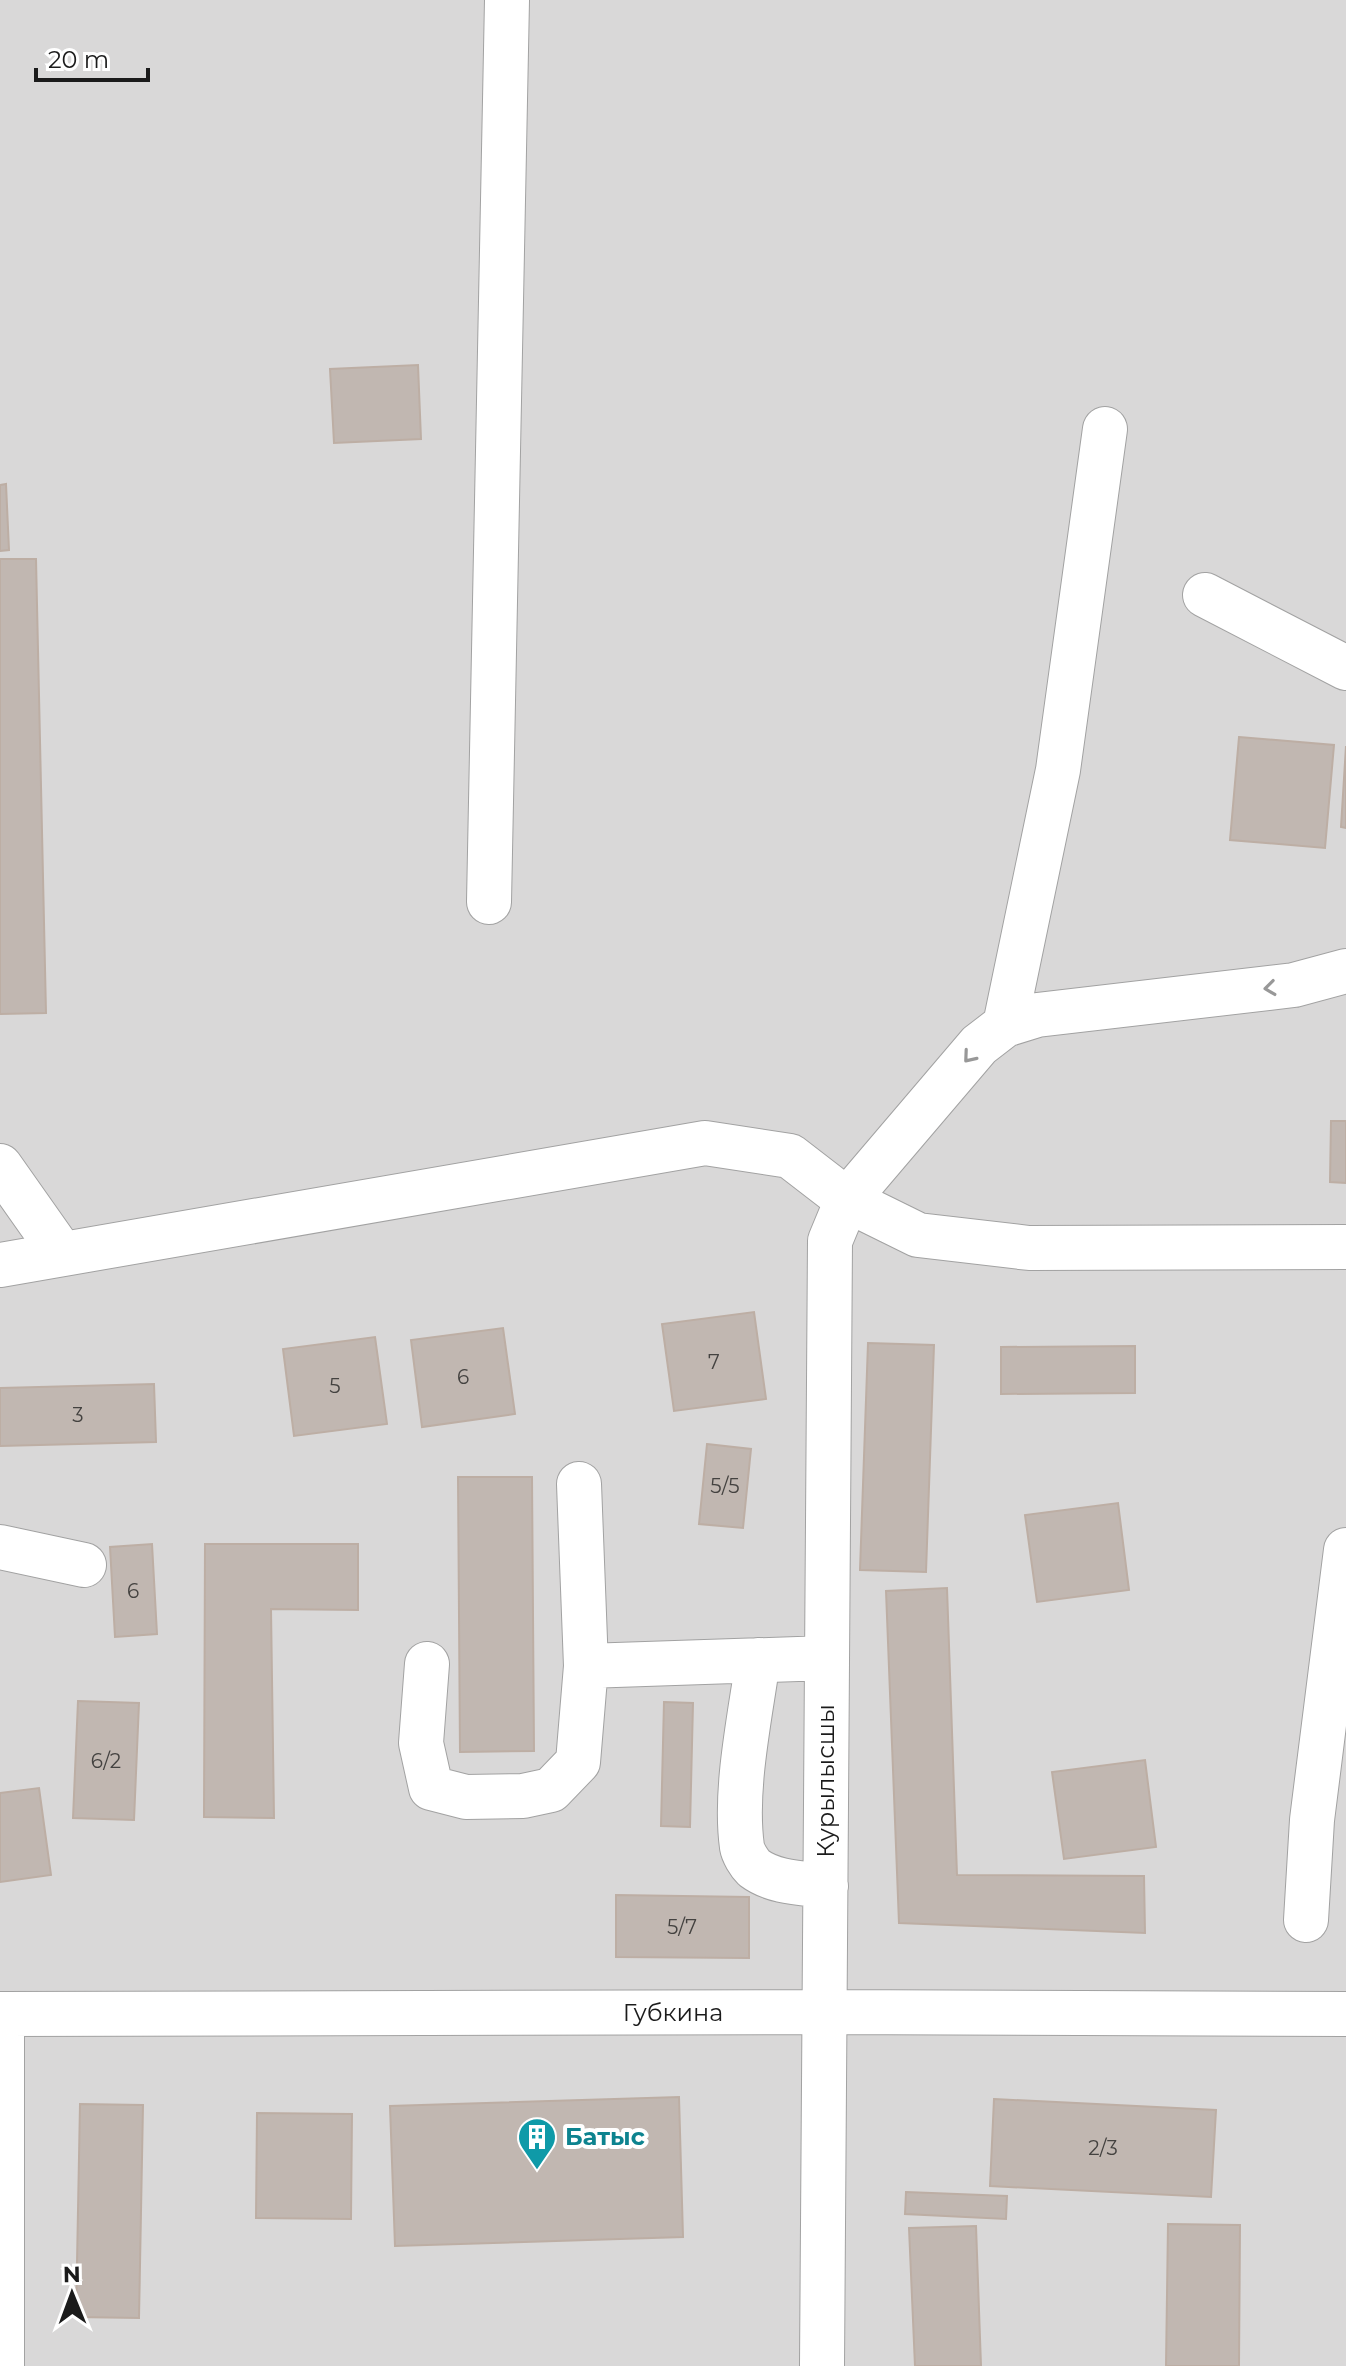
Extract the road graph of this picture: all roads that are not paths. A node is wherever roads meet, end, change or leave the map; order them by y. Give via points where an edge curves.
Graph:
1 (507, 0) edge
2 (1105, 429) dead end
3 (1205, 595) dead end
4 (1346, 668) edge
5 (489, 902) dead end
6 (1346, 971) edge
7 (1005, 1025) junction
8 (0, 1166) edge
9 (847, 1200) junction
10 (1346, 1247) edge
11 (62, 1254) junction
12 (0, 1265) edge
13 (579, 1484) dead end
14 (0, 1547) edge
15 (1346, 1550) edge
16 (84, 1565) dead end
17 (827, 1658) junction
18 (758, 1660) junction
19 (427, 1664) dead end
20 (586, 1666) junction
21 (826, 1886) junction
22 (1306, 1920) dead end
23 (824, 2012) junction
24 (1, 2014) edge
25 (1346, 2014) edge
26 (2, 2366) edge
27 (822, 2366) edge

1 - 5 street
2 - 7 street via 1058,770
3 - 4 street
6 -> 7 street via 1294,985 1037,1015
7 -> 9 street, Курылысшы via 979,1045
8 - 11 street
9 - 10 street via 918,1235 1029,1248
9 - 11 street via 790,1156 705,1143
9 - 17 street, Курылысшы via 830,1241
11 - 12 street
13 - 20 street
14 - 16 street
15 - 22 street via 1312,1820
17 - 18 street
17 - 21 street, Курылысшы
18 - 20 street
18 - 21 street via 741,1804 742,1850 752,1867 774,1879
19 - 20 street via 421,1743 431,1788 466,1797 551,1790 578,1762
21 - 23 street, Курылысшы
23 - 24 street, Губкина
23 - 25 street, Губкина
23 - 27 street, Курылысшы
24 - 26 street

